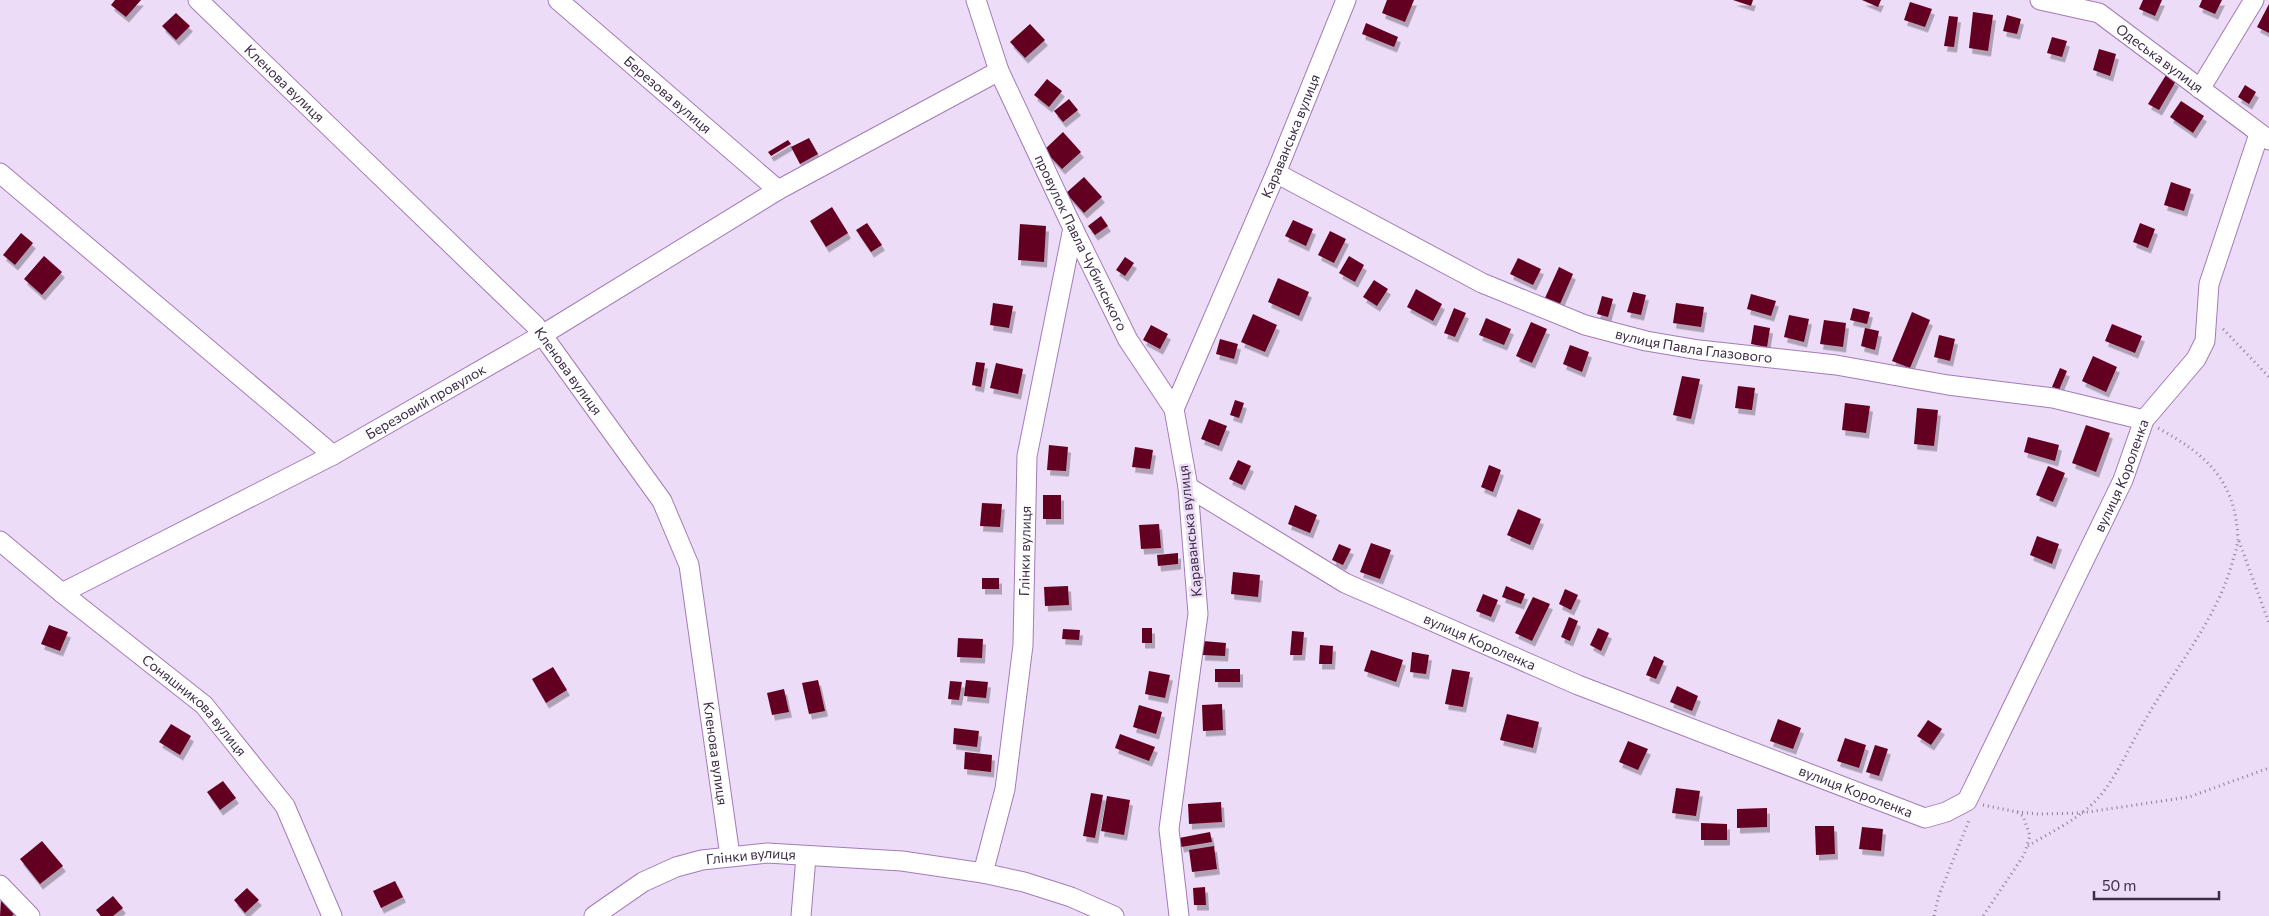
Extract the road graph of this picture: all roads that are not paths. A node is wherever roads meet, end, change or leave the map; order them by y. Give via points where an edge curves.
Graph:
1 (198, 0) edge
2 (558, 0) edge
3 (976, 0) edge
4 (1346, 0) edge
5 (2040, 0) edge
6 (2254, 0) edge
7 (999, 71) junction
8 (2200, 89) junction
9 (2264, 137) edge
10 (0, 173) edge
11 (1276, 173) junction
12 (778, 190) junction
13 (1073, 228) junction
14 (542, 334) junction
15 (1174, 409) junction
16 (2144, 420) junction
17 (333, 455) junction
18 (1188, 487) junction
19 (0, 541) edge
20 (62, 594) junction
21 (730, 856) junction
22 (806, 857) junction
23 (983, 874) junction
24 (0, 885) edge
25 (30, 916) edge
26 (332, 916) edge
27 (594, 916) edge
28 (801, 916) edge
29 (1114, 916) edge
30 (1179, 916) edge

1 - 14 street, Кленова вулиця
2 - 12 street, Березова вулиця
3 - 7 street, провулок Павла Чубинського
4 - 11 street, Караванська вулиця
5 - 8 street, Одеська вулиця via 2099,13
6 - 8 street
7 - 12 street
7 - 13 street, провулок Павла Чубинського
8 - 9 street, Одеська вулиця
9 - 16 street, вулиця Короленка via 2209,284 2205,341 2196,359
10 - 17 street
11 - 15 street, Караванська вулиця
11 - 16 street, вулиця Павла Глазового via 1482,283 1585,325 1646,341 1699,350 1836,365 1948,385 2053,398
12 - 14 street, Березовий провулок
13 - 15 street, провулок Павла Чубинського via 1128,340
13 - 23 street, Глінки вулиця via 1028,456 1023,645 1006,789
14 - 17 street, Березовий провулок
14 - 21 street, Кленова вулиця via 662,501 689,565
15 - 18 street, Караванська вулиця
16 - 18 street, вулиця Короленка via 2123,480 1972,802 1925,818 1578,685 1345,583
17 - 20 street, Березовий провулок
18 - 30 street, Караванська вулиця via 1198,614 1169,829
19 - 20 street, Соняшникова вулиця
20 - 26 street, Соняшникова вулиця via 204,705 285,806
21 - 22 street, Глінки вулиця via 767,853
21 - 27 street, Глінки вулиця via 676,867 643,882
22 - 23 street, Глінки вулиця via 902,862
22 - 28 street
23 - 29 street, Глінки вулиця via 1024,882 1071,897
24 - 25 street

